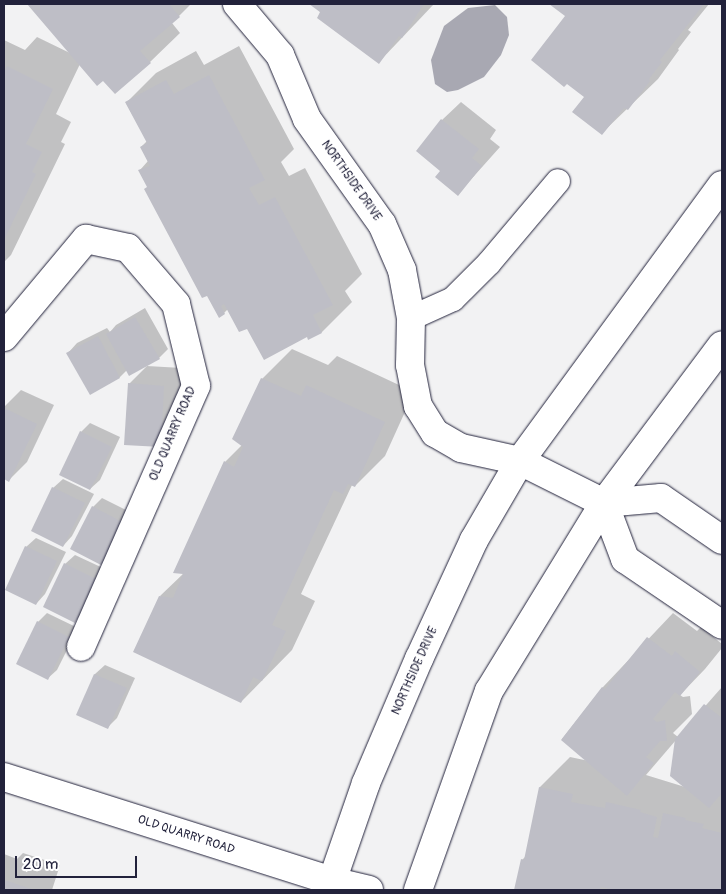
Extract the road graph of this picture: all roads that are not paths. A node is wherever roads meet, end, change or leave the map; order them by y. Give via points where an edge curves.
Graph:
1 (237, 4) edge
2 (558, 181) dead end
3 (722, 185) edge
4 (411, 318) junction
5 (4, 337) edge
6 (722, 344) edge
7 (520, 461) junction
8 (604, 503) junction
9 (722, 540) edge
10 (722, 625) edge
11 (81, 647) dead end
12 (4, 777) edge
13 (330, 885) edge
14 (369, 890) edge
15 (418, 890) edge

1 - 4 street, NORTHSIDE DRIVE via 280,55 307,119 382,224 402,270
2 - 4 lane via 490,263 453,298
3 - 7 street, NORTHSIDE DRIVE
4 - 7 street, NORTHSIDE DRIVE via 410,365 418,406 435,433 461,448
5 - 11 street, OLD QUARRY ROAD via 86,239 128,248 176,304 196,386
6 - 8 street
7 - 8 street, NORTHSIDE DRIVE
7 - 13 street, NORTHSIDE DRIVE via 474,540 419,659 366,783
8 - 9 street via 661,498
8 - 10 street via 625,559
8 - 15 street via 489,691
12 - 13 street, OLD QUARRY ROAD
13 - 14 street, OLD QUARRY ROAD

